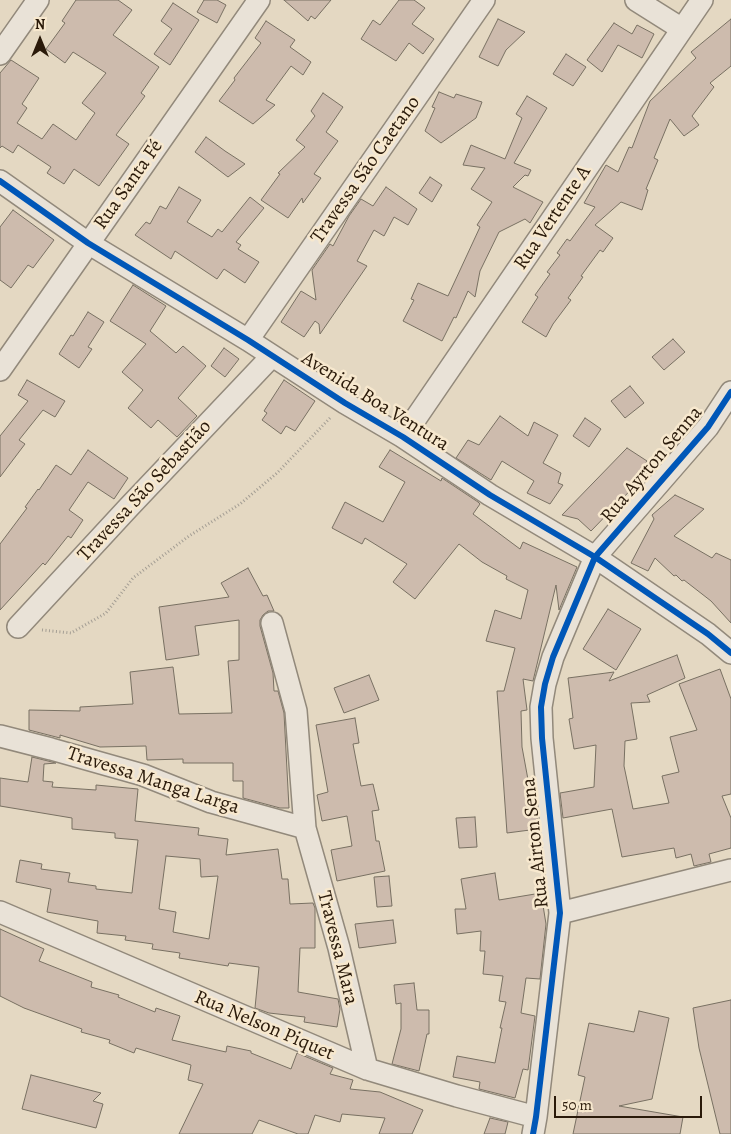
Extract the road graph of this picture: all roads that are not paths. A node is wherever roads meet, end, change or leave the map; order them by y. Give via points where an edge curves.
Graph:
1 (38, 0) edge
2 (259, 0) edge
3 (484, 0) edge
4 (636, 0) edge
5 (702, 0) edge
6 (682, 29) junction
7 (0, 54) edge
8 (0, 181) edge
9 (88, 243) junction
10 (248, 340) junction
11 (272, 356) junction
12 (0, 370) edge
13 (731, 392) edge
14 (403, 437) junction
15 (596, 557) junction
16 (272, 623) dead end
17 (18, 627) road end
18 (731, 653) edge
19 (0, 736) edge
20 (305, 828) junction
21 (731, 870) edge
22 (0, 912) edge
23 (560, 913) junction
24 (367, 1069) junction
25 (535, 1126) edge

1 - 7 street
2 - 9 street, Rua Santa Fé
3 - 10 street, Travessa São Caetano
4 - 6 street
5 - 6 street, Rua Vertente A
6 - 14 street, Rua Vertente A
8 - 9 street, Avenida Boa Ventura
9 - 10 street, Avenida Boa Ventura
9 - 12 street, Rua Santa Fé
10 - 11 street, Avenida Boa Ventura
11 - 14 street, Avenida Boa Ventura
11 - 17 street, Travessa São Sebastião
13 - 15 street, Rua Ayrton Senna via 708,427
14 - 15 street, Avenida Boa Ventura via 490,495
15 - 18 street, Avenida Boa Ventura
15 - 23 street, Rua Airton Sena via 553,657 541,706
16 - 20 street, Travessa Mara via 296,711
19 - 20 street, Travessa Manga Larga via 143,775 210,802
20 - 24 street, Travessa Mara via 339,948
21 - 23 street
22 - 24 street, Rua Nelson Piquet
23 - 25 street, Rua Airton Sena
24 - 25 street, Rua Nelson Piquet via 457,1096

